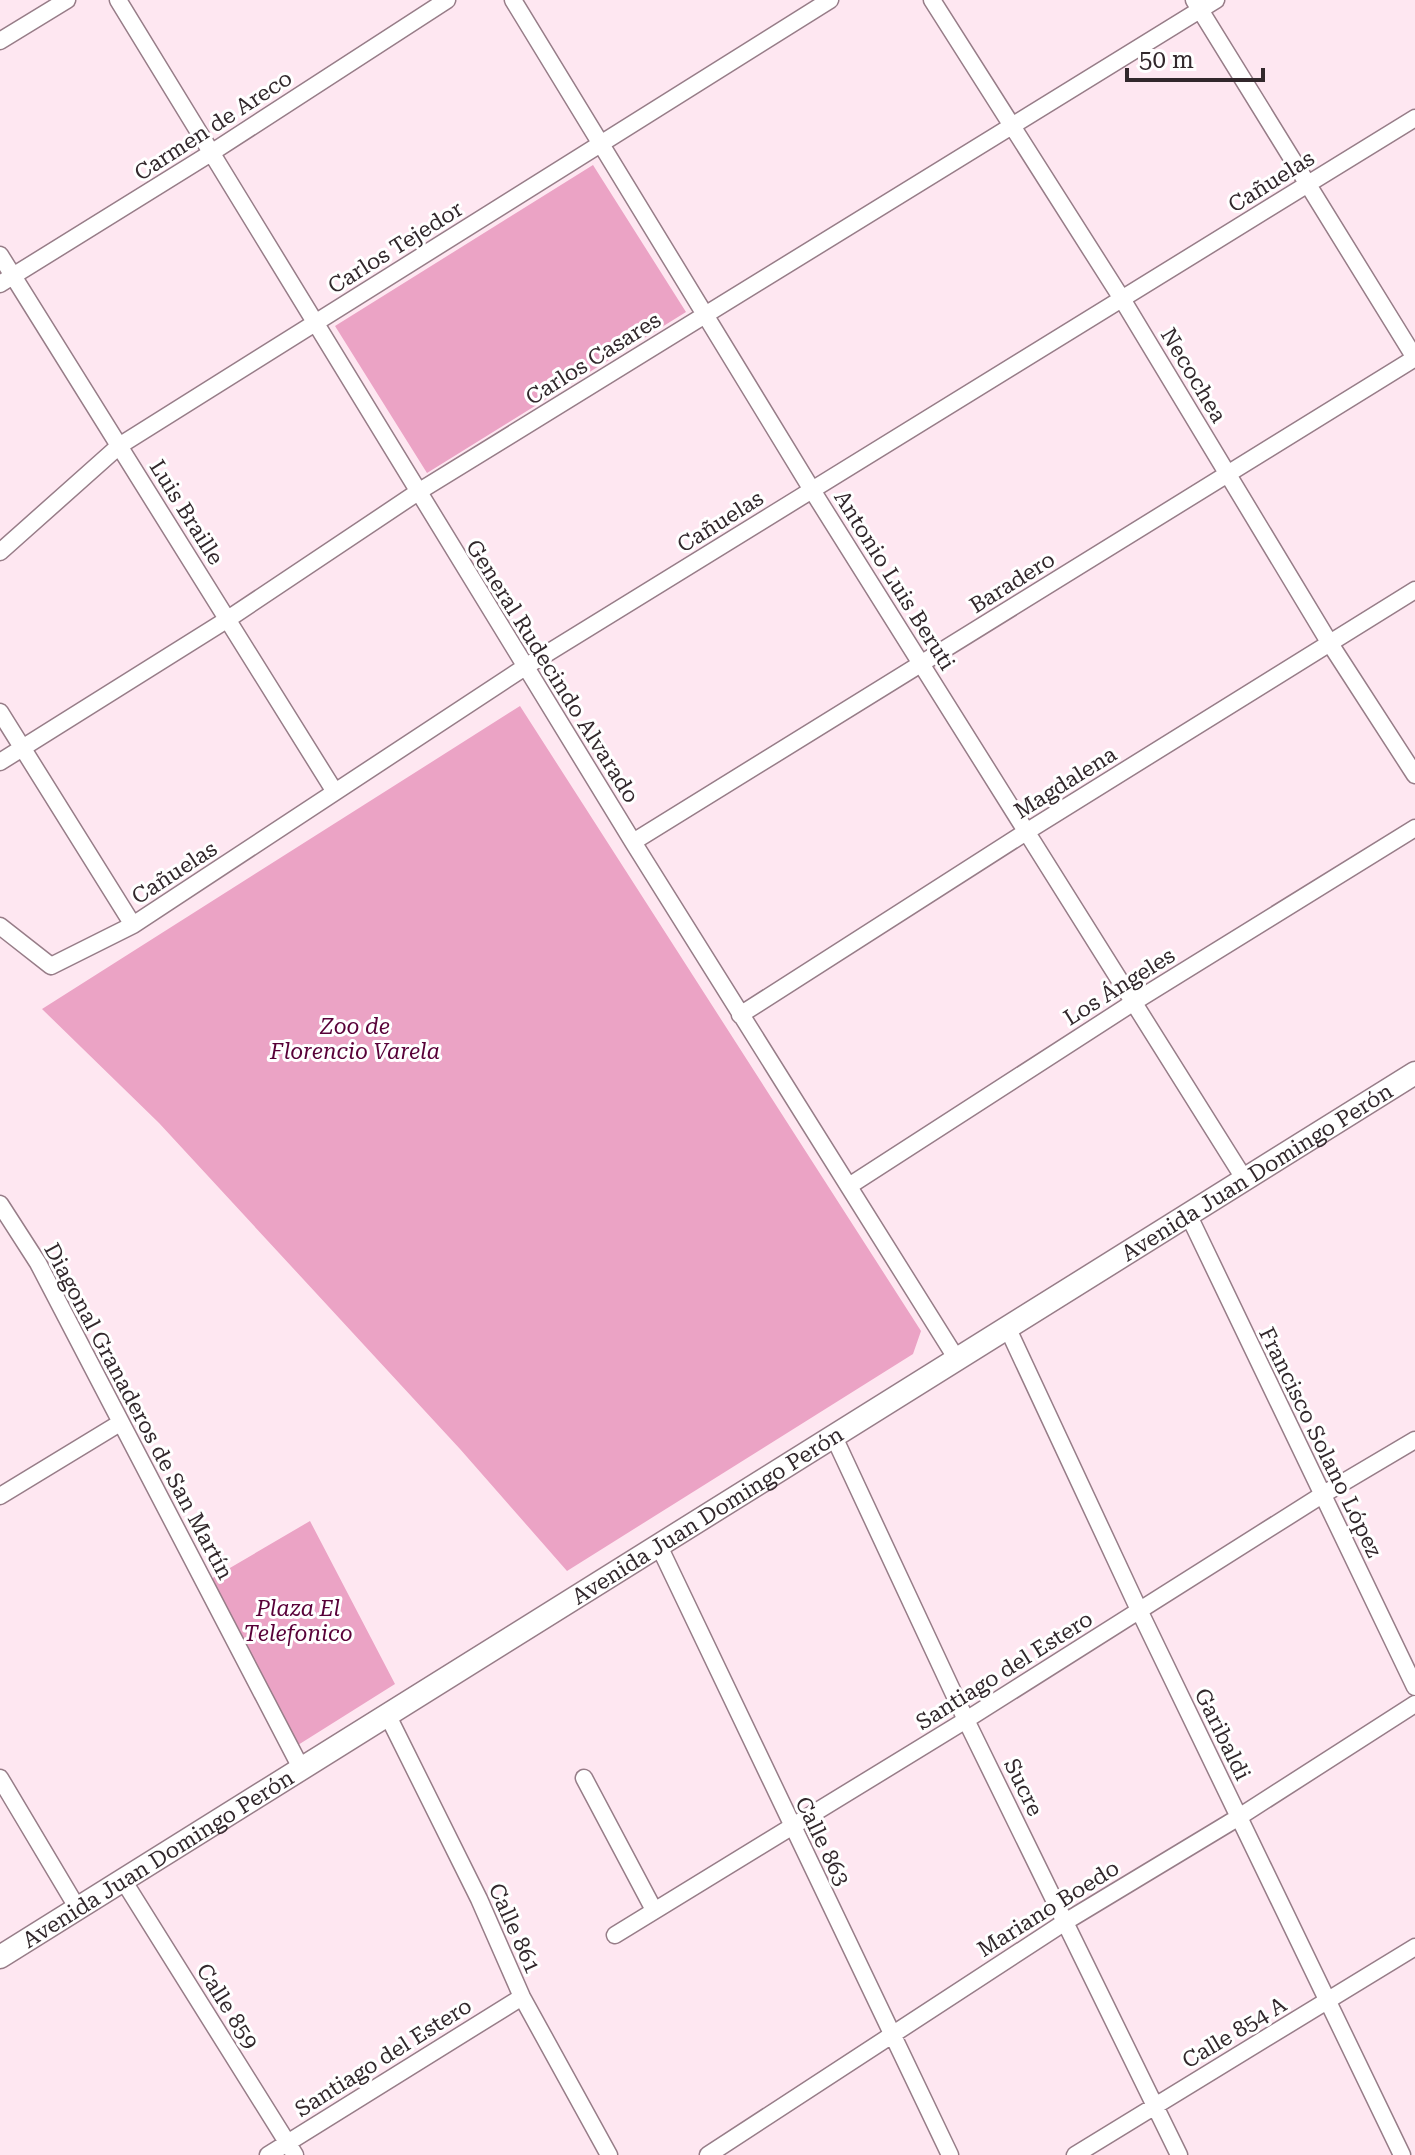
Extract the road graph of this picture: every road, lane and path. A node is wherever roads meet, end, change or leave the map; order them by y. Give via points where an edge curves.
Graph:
1 (67, 0) edge
2 (118, 0) edge
3 (447, 0) edge
4 (513, 0) edge
5 (830, 0) edge
6 (932, 0) edge
7 (1216, 0) edge
8 (1197, 5) edge
9 (0, 41) edge
10 (1415, 118) edge
11 (1013, 126) junction
12 (600, 145) junction
13 (211, 153) junction
14 (1307, 185) junction
15 (0, 255) edge
16 (7, 280) edge
17 (1122, 299) junction
18 (706, 315) junction
19 (316, 322) junction
20 (1415, 358) edge
21 (119, 446) junction
22 (1228, 474) junction
23 (812, 490) junction
24 (418, 492) junction
25 (0, 552) edge
26 (1415, 590) edge
27 (228, 619) junction
28 (1329, 642) junction
29 (923, 663) junction
30 (525, 667) junction
31 (0, 712) edge
32 (23, 748) junction
33 (0, 762) edge
34 (1415, 775) edge
35 (335, 792) junction
36 (1415, 828) edge
37 (1026, 832) junction
38 (633, 842) junction
39 (133, 925) junction
40 (0, 926) edge
41 (1134, 1002) junction
42 (740, 1015) junction
43 (1415, 1073) edge
44 (1245, 1180) junction
45 (849, 1186) junction
46 (0, 1204) edge
47 (1189, 1216) junction
48 (1008, 1329) junction
49 (958, 1361) junction
50 (120, 1423) junction
51 (834, 1437) junction
52 (1415, 1440) edge
53 (1322, 1495) junction
54 (0, 1496) edge
55 (659, 1546) junction
56 (1139, 1610) junction
57 (1415, 1687) edge
58 (1415, 1704) edge
59 (388, 1716) junction
60 (966, 1720) junction
61 (301, 1768) junction
62 (0, 1778) edge
63 (584, 1778) dead end
64 (1239, 1817) junction
65 (792, 1827) junction
66 (123, 1880) junction
67 (78, 1909) junction
68 (654, 1910) junction
69 (1065, 1922) junction
70 (615, 1935) dead end
71 (1415, 1947) edge
72 (0, 1957) edge
73 (522, 1997) junction
74 (1327, 2003) junction
75 (892, 2034) junction
76 (1155, 2105) junction
77 (291, 2149) edge
78 (268, 2155) edge
79 (609, 2155) edge
80 (708, 2155) edge
81 (950, 2155) edge
82 (1075, 2155) edge
83 (1179, 2155) edge
84 (1402, 2155) edge

1 - 9 street
2 - 13 street, General Rudecindo Alvarado
3 - 13 street, Carmen de Areco
4 - 12 street, Antonio Luis Beruti
5 - 12 street, Carlos Tejedor
6 - 11 street, Necochea
7 - 8 street, Carlos Casares
8 - 11 street, Carlos Casares
8 - 14 street
10 - 14 street, Cañuelas
11 - 17 street, Necochea
11 - 18 street, Carlos Casares
12 - 18 street, Antonio Luis Beruti
12 - 19 street, Carlos Tejedor
13 - 16 street, Carmen de Areco
13 - 19 street, General Rudecindo Alvarado
14 - 17 street, Cañuelas
14 - 20 street
15 - 16 street, Luis Braille
16 - 21 street, Luis Braille
17 - 22 street, Necochea
17 - 23 street, Cañuelas
18 - 23 street, Antonio Luis Beruti
18 - 24 street, Carlos Casares
19 - 21 street, Carlos Tejedor
19 - 24 street, General Rudecindo Alvarado
20 - 22 street, Baradero
21 - 25 street, Carlos Tejedor
21 - 27 street, Luis Braille
22 - 28 street, Necochea
22 - 29 street, Baradero
23 - 29 street, Antonio Luis Beruti
23 - 30 street, Cañuelas
24 - 27 street, Carlos Casares
24 - 30 street, General Rudecindo Alvarado
26 - 28 street, Magdalena
27 - 32 street, Carlos Casares
27 - 35 street, Luis Braille
28 - 34 street, Necochea
28 - 37 street, Magdalena
29 - 37 street, Antonio Luis Beruti
29 - 38 street, Baradero
30 - 35 street, Cañuelas
30 - 38 street, General Rudecindo Alvarado
31 - 32 street
32 - 33 street, Carlos Casares
32 - 39 street
35 - 39 street, Cañuelas
36 - 41 street, Los Ángeles
37 - 41 street, Antonio Luis Beruti
37 - 42 street, Magdalena
38 - 42 street, General Rudecindo Alvarado
39 - 40 street, Cañuelas via 51,966
41 - 44 street, Antonio Luis Beruti
41 - 45 street, Los Ángeles
42 - 45 street, General Rudecindo Alvarado
43 - 44 main road, Avenida Juan Domingo Perón
44 - 47 main road, Avenida Juan Domingo Perón
45 - 49 street, General Rudecindo Alvarado
46 - 50 street, Diagonal Granaderos de San Martín via 38,1263
47 - 48 main road, Avenida Juan Domingo Perón
47 - 53 street, Francisco Solano López
48 - 49 main road, Avenida Juan Domingo Perón
48 - 56 street, Garibaldi
49 - 51 main road, Avenida Juan Domingo Perón
50 - 54 street
50 - 61 street, Diagonal Granaderos de San Martín
51 - 55 main road, Avenida Juan Domingo Perón
51 - 60 street, Sucre
52 - 53 street, Santiago del Estero
53 - 56 street, Santiago del Estero
53 - 57 street, Francisco Solano López
55 - 59 main road, Avenida Juan Domingo Perón
55 - 65 street, Calle 863
56 - 60 street, Santiago del Estero
56 - 64 street, Garibaldi
58 - 64 street, Mariano Boedo
59 - 61 main road, Avenida Juan Domingo Perón
59 - 73 street, Calle 861
60 - 65 street, Santiago del Estero
60 - 69 street, Sucre
61 - 66 main road, Avenida Juan Domingo Perón
62 - 67 street
63 - 68 street
64 - 69 street, Mariano Boedo
64 - 74 street, Garibaldi
65 - 68 street, Santiago del Estero
65 - 75 street, Calle 863
66 - 67 main road, Avenida Juan Domingo Perón
66 - 77 street, Calle 859
67 - 72 main road, Avenida Juan Domingo Perón
68 - 70 street, Santiago del Estero
69 - 75 street, Mariano Boedo
69 - 76 street, Sucre
71 - 74 street, Calle 854 A
73 - 77 street, Santiago del Estero
73 - 79 street, Calle 861
74 - 76 street, Calle 854 A
74 - 84 street, Garibaldi
75 - 80 street, Mariano Boedo
75 - 81 street, Calle 863
76 - 82 street, Calle 854 A
76 - 83 street, Sucre
77 - 78 street, Santiago del Estero

